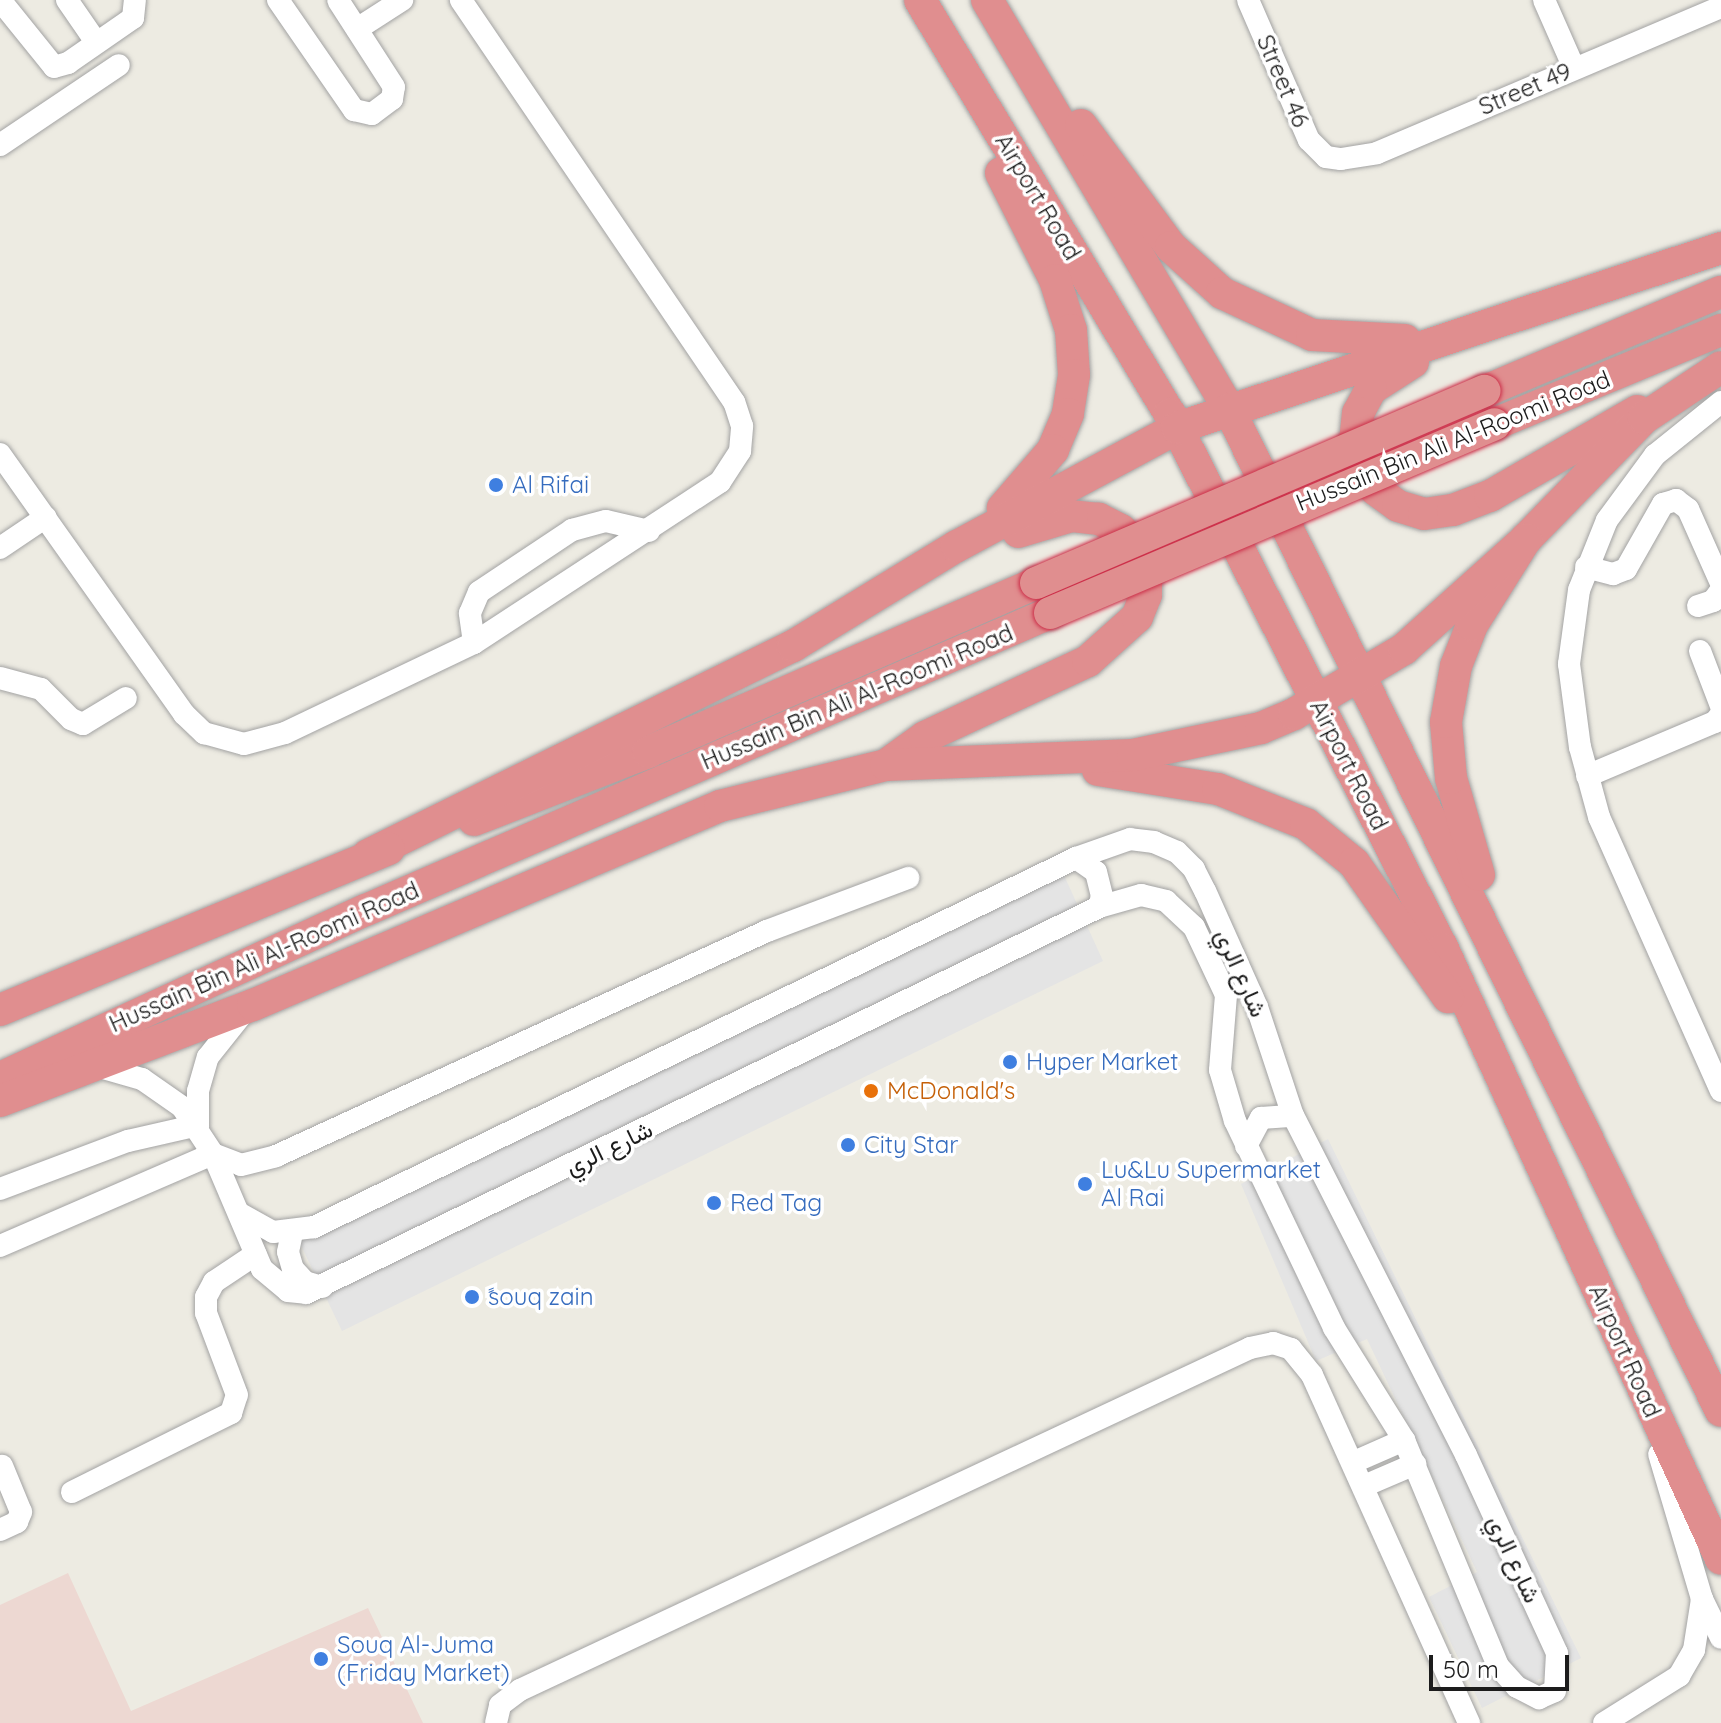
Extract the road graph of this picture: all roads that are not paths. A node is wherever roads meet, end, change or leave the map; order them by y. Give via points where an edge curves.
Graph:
1 (0, 0) edge
2 (67, 0) edge
3 (135, 0) edge
4 (278, 0) edge
5 (338, 0) edge
6 (402, 0) edge
7 (461, 0) edge
8 (920, 0) edge
9 (987, 0) edge
10 (1248, 0) edge
11 (1544, 0) edge
12 (1721, 7) edge
13 (357, 29) junction
14 (96, 42) junction
15 (119, 65) dead end
16 (1574, 68) junction
17 (1036, 78) junction
18 (987, 114) junction
19 (0, 145) edge
20 (1326, 157) joint
21 (1721, 248) edge
22 (1721, 292) edge
23 (1721, 330) edge
24 (1444, 339) junction
25 (1721, 367) edge
26 (1674, 394) junction
27 (1721, 402) edge
28 (1229, 409) junction
29 (1177, 428) junction
30 (0, 454) edge
31 (46, 517) junction
32 (649, 531) junction
33 (1526, 539) junction
34 (957, 546) junction
35 (0, 548) edge
36 (1586, 567) junction
37 (1721, 583) edge
38 (1721, 590) edge
39 (1698, 606) dead end
40 (474, 643) junction
41 (1700, 651) dead end
42 (1362, 674) junction
43 (0, 678) edge
44 (126, 698) dead end
45 (1317, 701) junction
46 (1721, 706) edge
47 (1721, 714) edge
48 (1020, 759) junction
49 (886, 765) junction
50 (1587, 776) junction
51 (368, 855) junction
52 (1076, 858) junction
53 (908, 878) dead end
54 (1099, 907) junction
55 (1508, 970) junction
56 (253, 1005) junction
57 (0, 1010) edge
58 (96, 1066) junction
59 (1494, 1066) junction
60 (0, 1078) edge
61 (1721, 1091) edge
62 (0, 1101) edge
63 (1293, 1116) junction
64 (198, 1125) junction
65 (1246, 1146) junction
66 (213, 1154) junction
67 (0, 1189) edge
68 (239, 1213) junction
69 (292, 1233) junction
70 (0, 1246) edge
71 (256, 1254) junction
72 (322, 1287) junction
73 (1633, 1373) junction
74 (1721, 1411) edge
75 (1404, 1440) junction
76 (1354, 1462) junction
77 (1415, 1464) junction
78 (2, 1466) edge
79 (1364, 1486) junction
80 (72, 1492) dead end
81 (0, 1530) edge
82 (1721, 1559) edge
83 (1702, 1599) junction
84 (1721, 1638) edge
85 (1470, 1722) edge
86 (496, 1723) edge
87 (1604, 1723) edge

1 - 14 street via 49,66 64,66
2 - 14 street
3 - 14 street via 133,18
4 - 13 street via 354,110 372,114 392,99 394,87
5 - 13 street
6 - 13 street
7 - 32 street via 740,413 740,451 729,473
8 - 18 highway, Airport Road
9 - 17 highway
10 - 20 street, Street 46 via 1309,140
11 - 16 street
12 - 16 street, Street 49
15 - 19 street
16 - 20 street, Street 49 via 1377,153 1356,159
17 - 24 highway via 1114,164 1171,247 1222,293 1312,335 1365,342
17 - 28 highway
18 - 29 highway, Airport Road
18 - 34 highway via 1000,171 1064,304 1074,375 1065,423 1040,470
21 - 24 highway
22 - 51 highway, Hussain Bin Ali Al-Roomi Road, bridge via 606,769
23 - 60 highway, Hussain Bin Ali Al-Roomi Road, bridge via 366,910
24 - 26 highway via 1425,357 1393,371 1371,389 1358,413 1360,467 1376,490 1398,506 1424,514 1490,496
24 - 28 highway
25 - 26 highway
26 - 33 highway
27 - 36 street via 1635,476
28 - 29 highway
28 - 42 highway
29 - 34 highway
29 - 45 highway, Airport Road
30 - 31 street
31 - 35 street
31 - 40 street via 184,714 204,733 230,743 258,742 285,733
32 - 40 street
32 - 40 street via 606,521 572,530 479,592 470,613
33 - 42 highway via 1435,625
33 - 55 highway via 1472,625 1456,666 1446,722 1458,806
34 - 49 highway via 987,547 1058,517 1099,519 1121,530 1137,548 1146,571 1146,595 1129,629 1088,661 925,737
34 - 51 highway via 793,646
36 - 37 street via 1613,574 1626,569 1663,504 1676,500 1688,509
36 - 50 street via 1569,664
38 - 39 street via 1713,601
41 - 46 street
42 - 45 highway
42 - 55 highway
43 - 44 street via 41,689 83,724
45 - 48 highway via 1261,728 1201,744 1133,755
45 - 59 highway, Airport Road via 1443,949
47 - 50 street via 1715,722
48 - 49 highway
48 - 59 highway via 1218,789 1306,824 1354,863
49 - 56 highway via 720,806
50 - 61 street via 1631,896
51 - 57 highway, Hussain Bin Ali Al-Roomi Road
52 - 54 street via 1096,872
52 - 63 street, شارع الري via 1130,839 1177,852 1194,869 1257,1007
52 - 69 street, شارع الري
53 - 66 street via 767,931 276,1156 241,1165
54 - 65 street, شارع الري via 1128,897 1154,897 1177,907 1194,927 1226,995 1220,1070
54 - 72 street, شارع الري
55 - 74 highway
56 - 58 highway
56 - 64 street, شارع الري via 226,1028 208,1057 198,1091
58 - 62 highway
58 - 64 street, شارع الري via 163,1091
59 - 73 highway, Airport Road via 1569,1221
63 - 65 street via 1261,1118
63 - 77 street, شارع الري via 1466,1455 1557,1653 1555,1691 1539,1698 1517,1687 1498,1666
64 - 66 street, شارع الري
64 - 67 street via 128,1141
65 - 75 street, شارع الري via 1334,1328
66 - 68 street, شارع الري
66 - 70 street
68 - 69 street via 273,1232
68 - 71 street, شارع الري
69 - 72 street via 288,1252 293,1269 305,1282
71 - 72 street, شارع الري via 272,1283 288,1291
71 - 80 street via 214,1282 206,1297 206,1313 237,1395 231,1413
73 - 82 highway, Airport Road
73 - 83 street
75 - 76 street
75 - 77 street, شارع الري
76 - 79 street
76 - 86 street via 1306,1364 1291,1349 1261,1344 520,1690 500,1705
77 - 79 street
78 - 81 street via 21,1512 17,1522
79 - 85 street
83 - 84 street
83 - 87 street via 1694,1650 1679,1676

